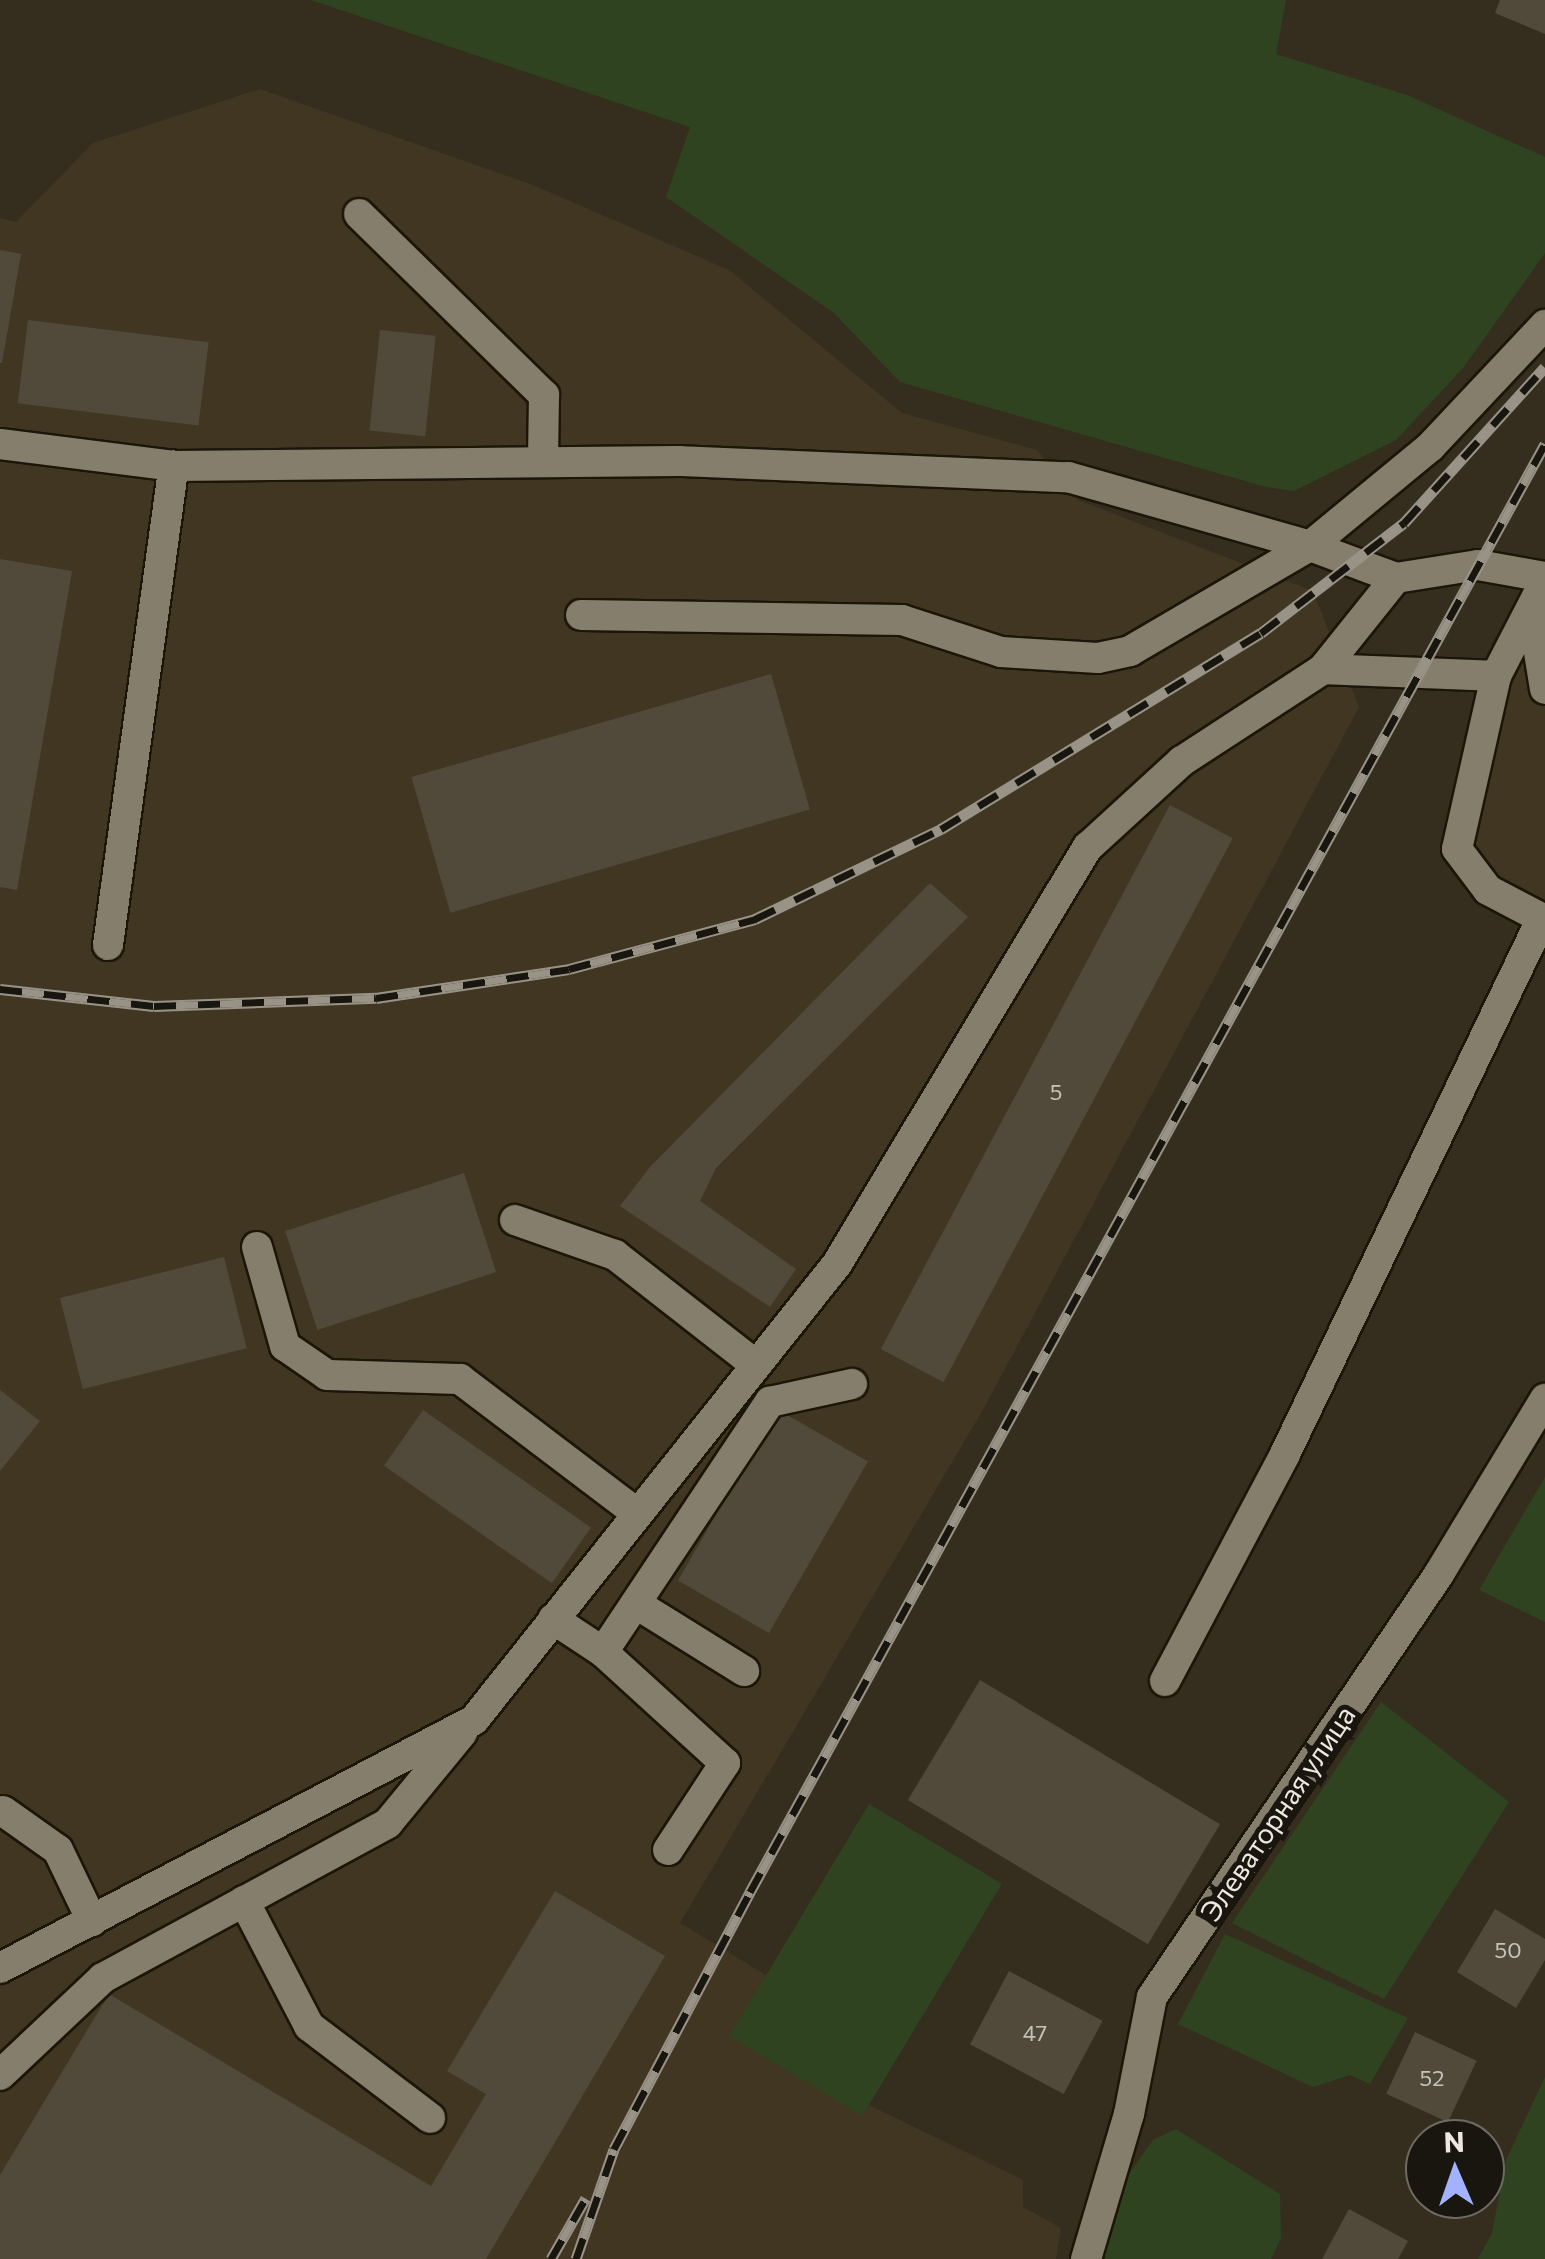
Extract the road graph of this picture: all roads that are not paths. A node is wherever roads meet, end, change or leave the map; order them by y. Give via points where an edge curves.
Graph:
1 (359, 214) dead end
2 (1545, 325) edge
3 (0, 444) edge
4 (543, 461) junction
5 (174, 466) junction
6 (1310, 546) junction
7 (1396, 578) junction
8 (1540, 589) edge
9 (580, 615) dead end
10 (1323, 669) junction
11 (1496, 676) junction
12 (1545, 689) edge
13 (1543, 919) edge
14 (108, 945) dead end
15 (514, 1220) dead end
16 (256, 1247) dead end
17 (756, 1365) junction
18 (852, 1384) dead end
19 (1545, 1399) edge
20 (638, 1514) junction
21 (638, 1605) junction
22 (554, 1619) junction
23 (603, 1652) junction
24 (744, 1671) dead end
25 (1165, 1681) dead end
26 (474, 1720) junction
27 (3, 1811) dead end
28 (668, 1850) dead end
29 (244, 1901) junction
30 (92, 1921) junction
31 (0, 1968) edge
32 (0, 2075) edge
33 (430, 2118) dead end
34 (1086, 2259) edge

1 - 4 street via 544,395
2 - 6 street via 1430,447
3 - 5 street
4 - 5 street
4 - 6 street via 1068,477
5 - 14 street
6 - 7 street
6 - 9 street via 1130,651 1098,658 1001,652 902,620
7 - 8 street via 1478,565
7 - 10 street
8 - 11 street
8 - 12 street
10 - 11 street
10 - 17 street via 1182,761 1088,847 837,1264
11 - 13 street via 1456,849 1488,890
13 - 25 street via 1285,1454
15 - 17 street via 616,1255
16 - 20 street via 285,1346 326,1375 460,1379
17 - 20 street
18 - 21 street via 770,1402
19 - 34 street, Элеваторная улица via 1439,1574 1152,1997 1129,2114
20 - 22 street
21 - 23 street
21 - 24 street
22 - 23 street
22 - 26 street
23 - 28 street via 725,1763
26 - 29 street via 388,1823
26 - 30 street
27 - 30 street via 58,1850
29 - 32 street via 103,1978
29 - 33 street via 309,2026
30 - 31 street

